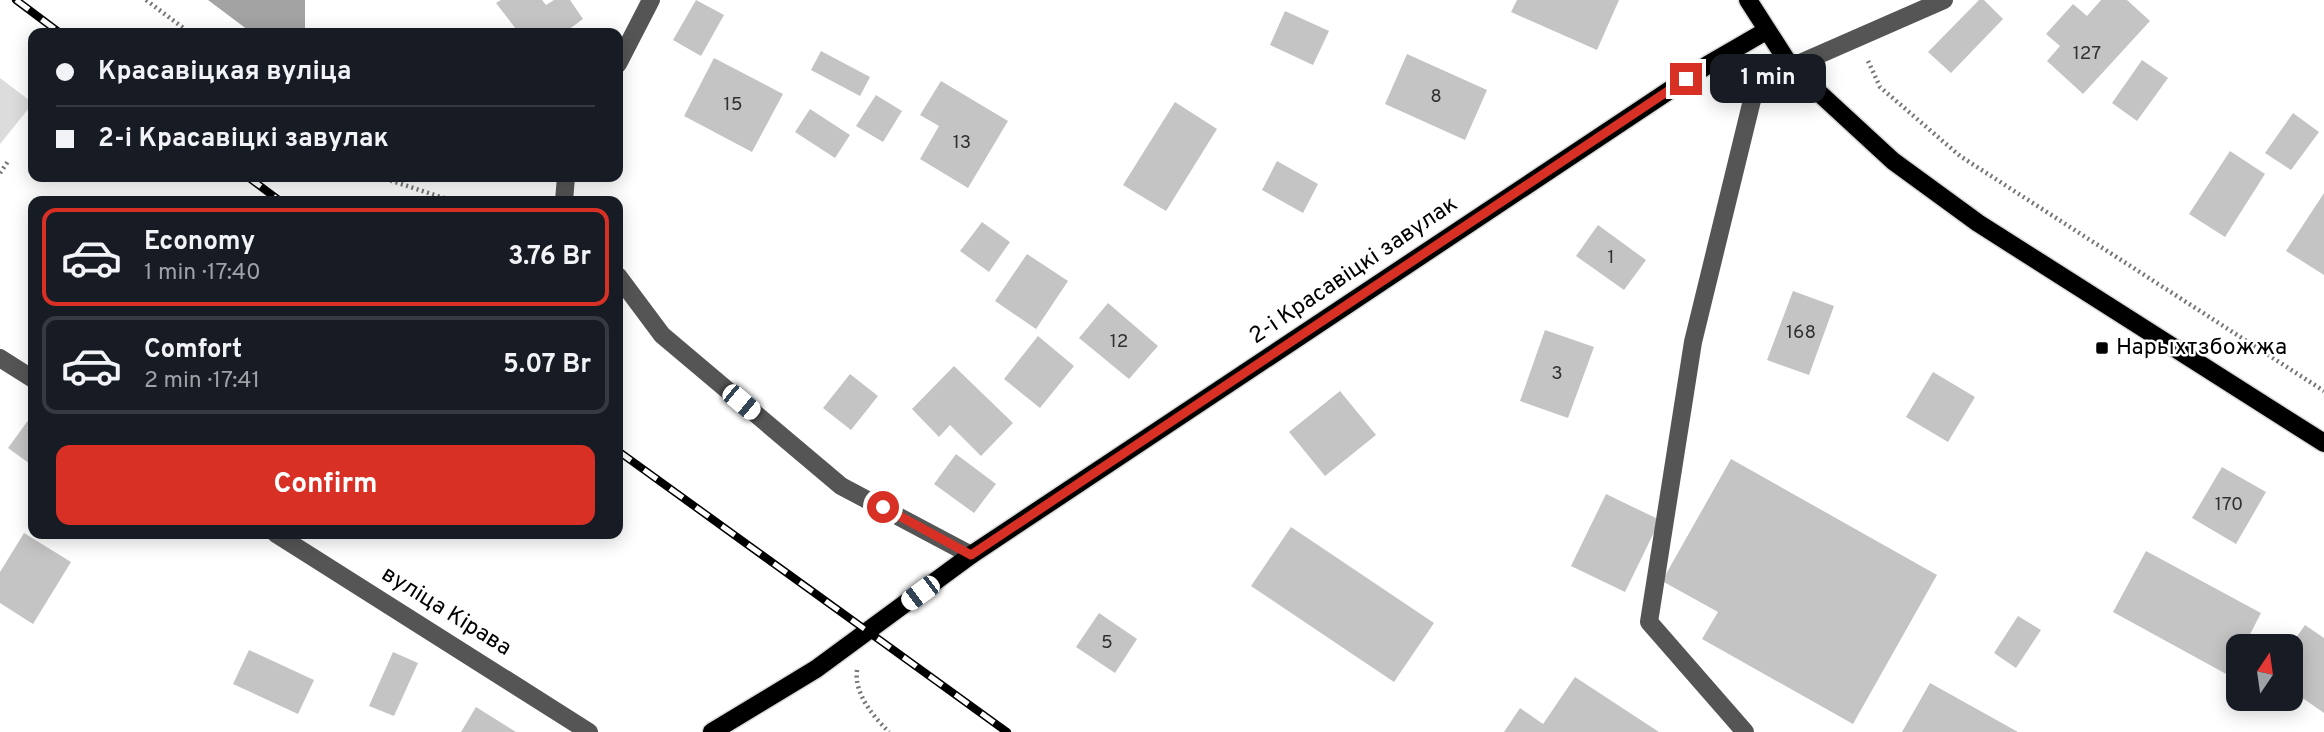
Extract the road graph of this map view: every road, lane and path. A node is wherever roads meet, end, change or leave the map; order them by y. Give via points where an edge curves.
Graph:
1 (146, 0) edge
2 (651, 0) edge
3 (1748, 0) edge
4 (1944, 0) edge
5 (183, 28) edge
6 (1766, 32) junction
7 (1857, 38) junction
8 (623, 54) edge
9 (1791, 67) junction
10 (9, 160) dead end
11 (0, 173) edge
12 (395, 182) edge
13 (438, 196) edge
14 (623, 283) edge
15 (0, 358) edge
16 (28, 376) edge
17 (2324, 391) edge
18 (2324, 443) edge
19 (284, 539) edge
20 (971, 555) junction
21 (857, 641) junction
22 (589, 732) edge
23 (712, 732) edge
24 (889, 732) edge
25 (1745, 732) edge

1 - 5 path
2 - 8 street
3 - 6 main road
4 - 7 street
6 - 9 main road
6 - 20 main road, 2-і Красавіцкі завулак via 1709,64
7 - 9 street
7 - 17 path via 1880,87 1960,156
9 - 18 main road via 1893,161 1978,223
9 - 25 street via 1754,92 1731,177 1693,342 1649,622
10 - 11 path
12 - 13 path
14 - 20 street via 662,335 841,486
15 - 16 street
19 - 22 street, вуліца Кірава
20 - 21 main road, 2-і Красавіцкі завулак
21 - 23 main road, 2-і Красавіцкі завулак
21 - 24 path via 855,683 874,718

